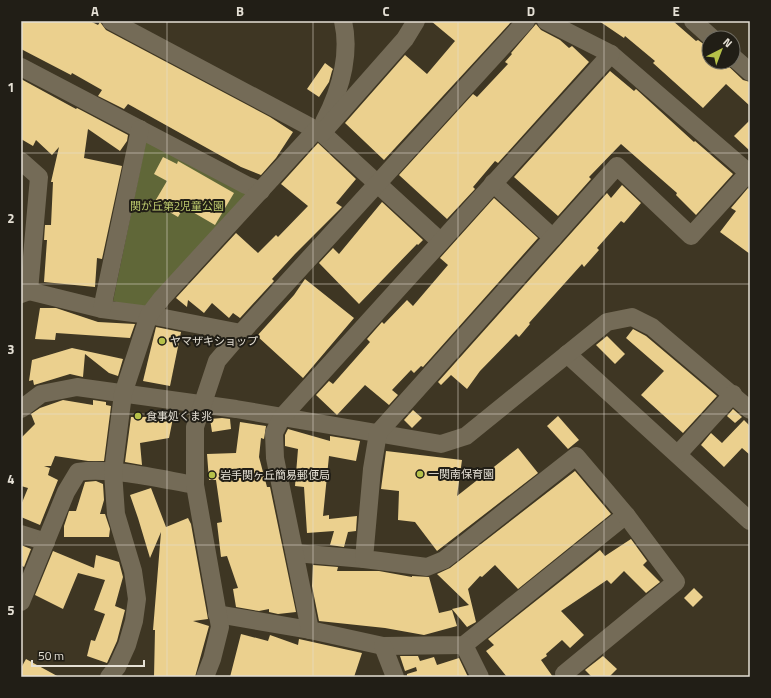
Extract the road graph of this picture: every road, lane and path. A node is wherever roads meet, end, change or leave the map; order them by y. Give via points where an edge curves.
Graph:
1 (110, 21) edge
2 (343, 21) edge
3 (416, 21) edge
4 (526, 21) edge
5 (546, 21) edge
6 (693, 21) edge
7 (703, 30) edge
8 (611, 54) junction
9 (741, 64) edge
10 (21, 67) edge
11 (750, 72) edge
12 (140, 130) junction
13 (319, 131) junction
14 (21, 161) edge
15 (749, 172) edge
16 (494, 183) junction
17 (378, 184) junction
18 (261, 191) junction
19 (553, 238) junction
20 (440, 242) junction
21 (25, 293) edge
22 (102, 309) junction
23 (150, 315) junction
24 (241, 333) junction
25 (567, 354) junction
26 (123, 394) junction
27 (733, 394) junction
28 (202, 405) junction
29 (21, 410) edge
30 (750, 410) edge
31 (282, 417) junction
32 (378, 433) junction
33 (678, 454) junction
34 (114, 472) junction
35 (195, 485) junction
36 (626, 515) junction
37 (750, 521) edge
38 (21, 534) edge
39 (46, 542) junction
40 (295, 553) junction
41 (364, 559) junction
42 (21, 602) edge
43 (218, 614) junction
44 (310, 630) junction
45 (464, 645) junction
46 (383, 646) junction
47 (109, 677) edge
48 (205, 677) edge
49 (395, 677) edge
50 (480, 677) edge
51 (567, 677) edge

1 - 13 street
2 - 13 street via 347,48 343,74 336,96
3 - 13 street via 405,39
4 - 17 street
5 - 8 street
6 - 7 street
8 - 15 street
8 - 16 street
9 - 11 street
10 - 12 street
12 - 18 street
12 - 22 street
13 - 17 street
13 - 18 street
14 - 21 street via 39,176
15 - 19 street via 691,236 617,166
16 - 19 street
16 - 20 street
17 - 20 street
17 - 24 street
18 - 23 street via 162,298
19 - 32 street
20 - 31 street
21 - 22 street
22 - 23 street
23 - 24 street
23 - 26 street
24 - 28 street via 218,361
25 - 27 street via 608,322 632,317 652,327
25 - 32 street via 466,436 441,444
25 - 33 street
26 - 28 street
26 - 29 street via 77,387 64,389 41,394
26 - 34 street
27 - 30 street
27 - 33 street
28 - 31 street
28 - 35 street via 195,427
31 - 32 street
31 - 40 street via 274,433 275,458
32 - 41 street
33 - 37 street
34 - 35 street
34 - 39 street via 78,472 66,492
34 - 47 street via 116,514 133,571 137,599 127,644 118,667
35 - 43 street
36 - 41 street via 576,456 444,560 427,567
36 - 45 street
36 - 51 street via 676,582 564,674
38 - 39 street
39 - 42 street
40 - 41 street
40 - 44 street
43 - 44 street
43 - 48 street via 220,627
44 - 46 street
45 - 46 street
45 - 50 street
46 - 49 street

